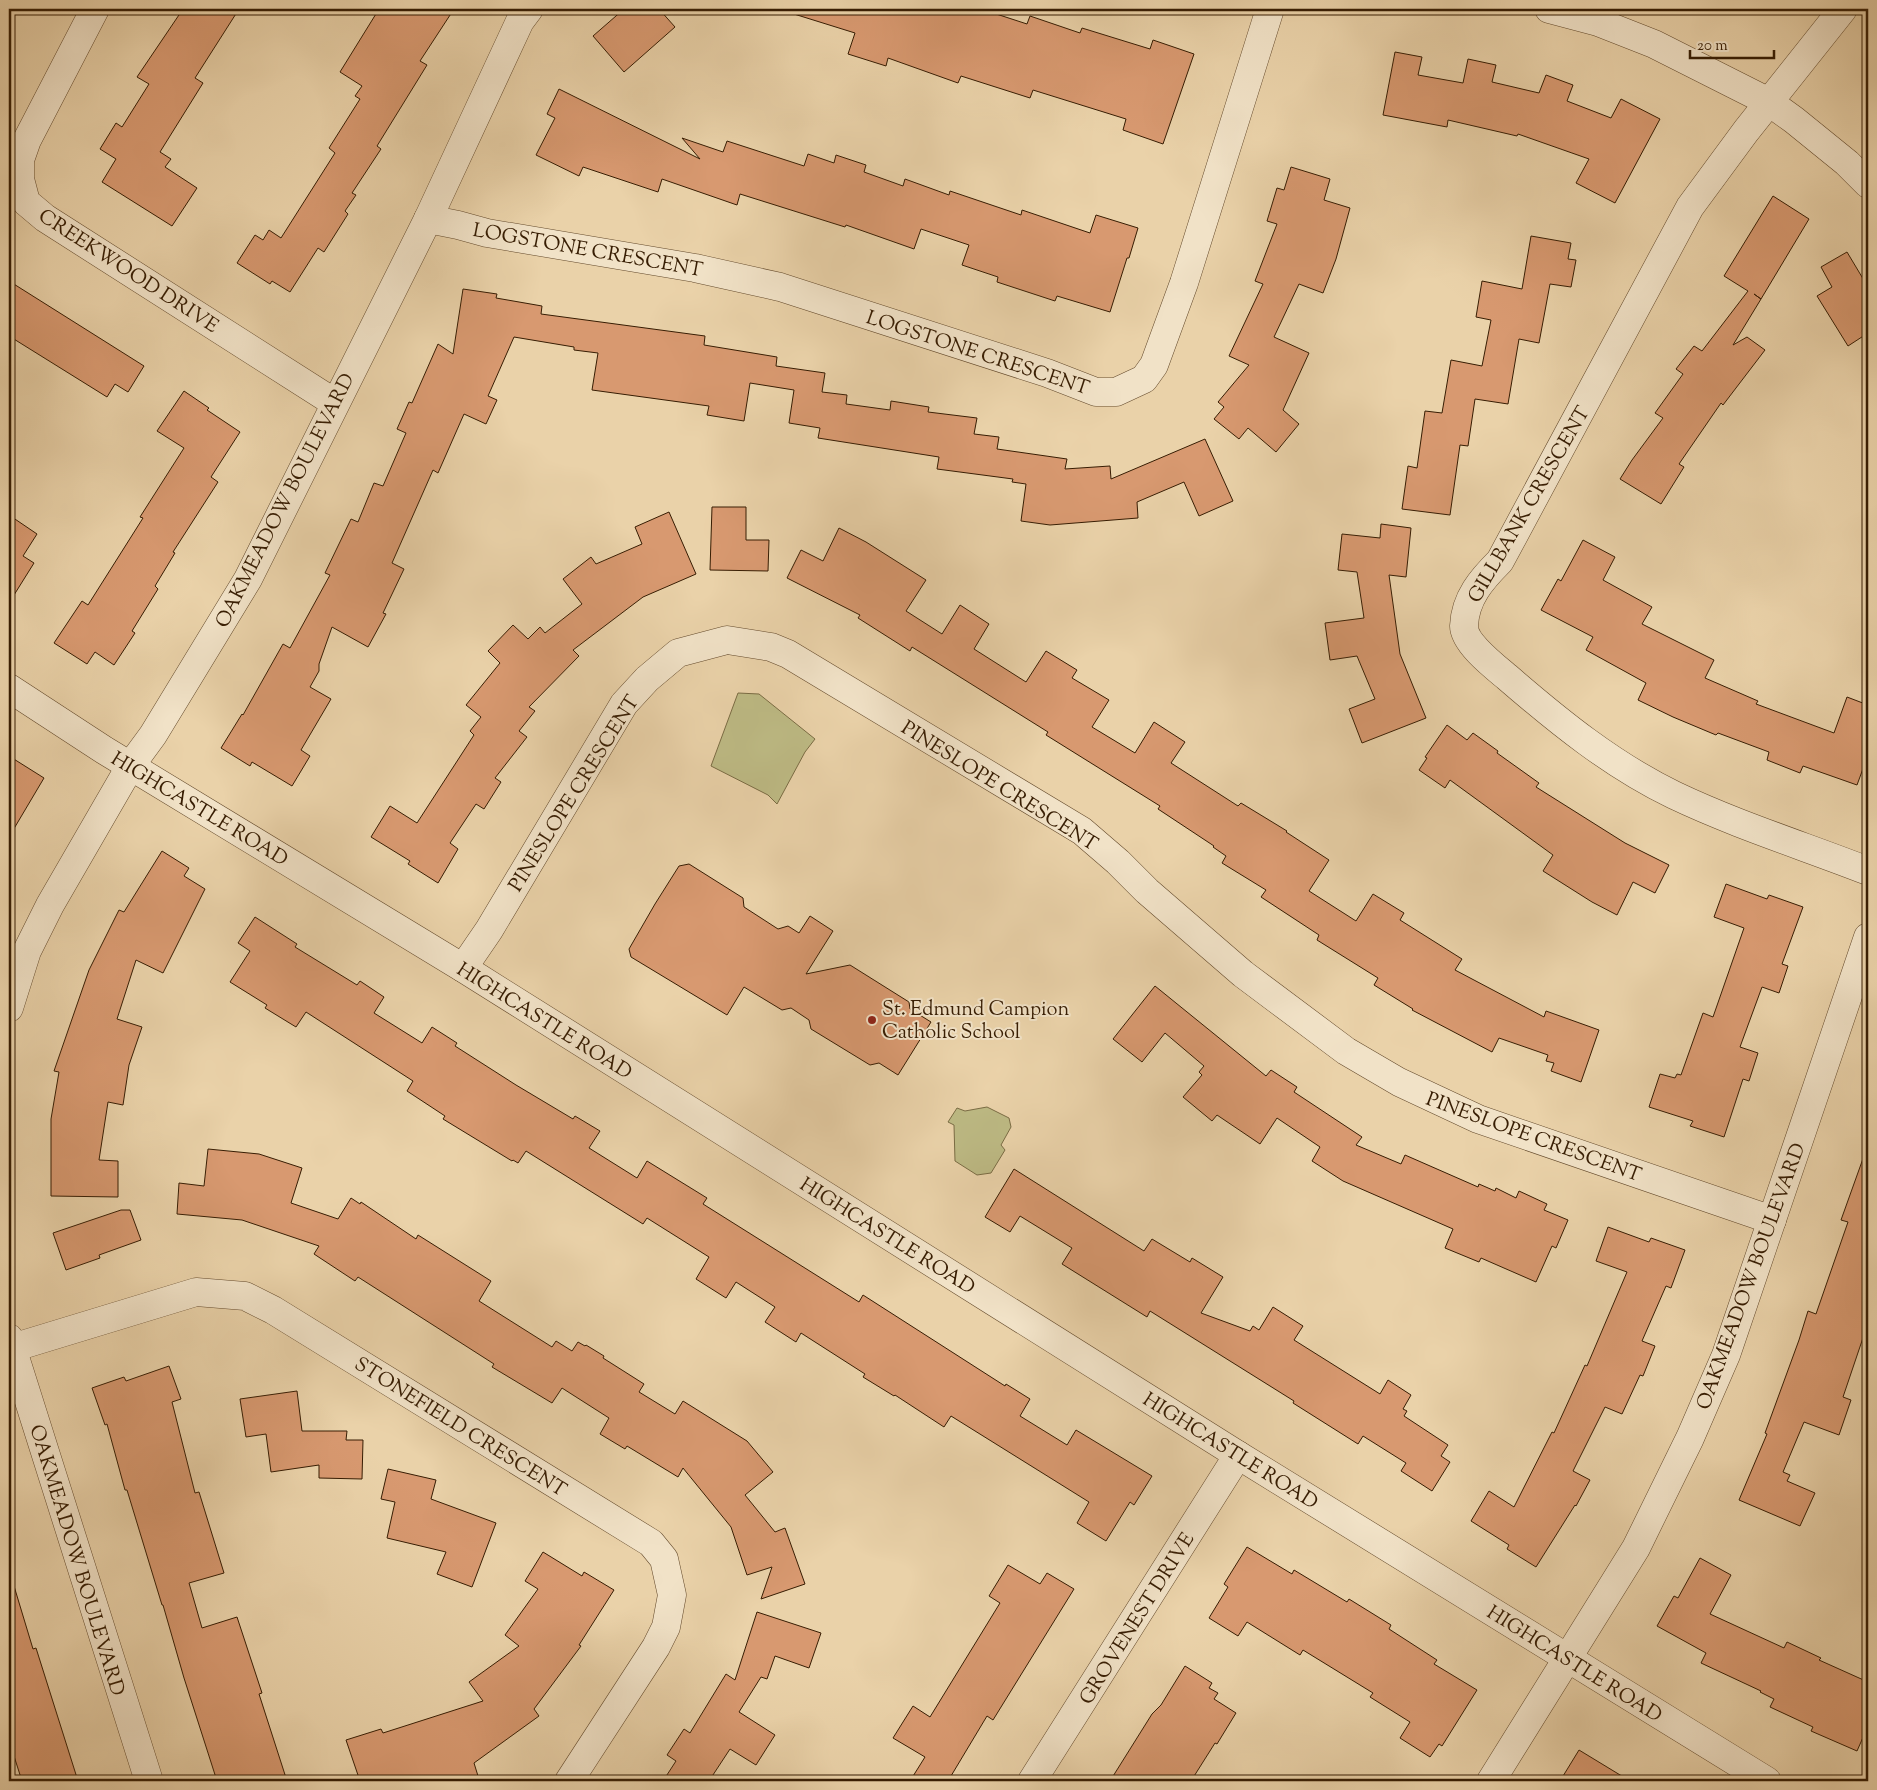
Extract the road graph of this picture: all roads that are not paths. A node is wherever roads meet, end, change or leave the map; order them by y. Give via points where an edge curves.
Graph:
1 (95, 9) edge
2 (529, 9) edge
3 (1270, 9) edge
4 (1548, 9) edge
5 (1843, 9) edge
6 (1769, 102) junction
7 (1868, 184) edge
8 (428, 219) junction
9 (336, 403) junction
10 (9, 688) edge
11 (131, 765) junction
12 (1868, 871) edge
13 (1868, 936) edge
14 (463, 968) junction
15 (9, 1008) edge
16 (1772, 1220) junction
17 (10, 1343) edge
18 (1238, 1455) junction
19 (1567, 1659) junction
20 (148, 1781) edge
21 (569, 1781) edge
22 (1032, 1781) edge
23 (1491, 1781) edge
24 (1767, 1781) edge

1 - 9 street, CREEKWOOD DRIVE via 27,140 20,160 20,179 26,202 45,218
2 - 8 street, OAKMEADOW BOULEVARD via 520,21
3 - 8 street, LOGSTONE CRESCENT via 1184,283 1154,366 1144,379 1116,392 1096,392 1047,373 780,287 695,268 486,233
4 - 6 street via 1598,22 1654,44
5 - 6 street
6 - 7 street via 1847,163
6 - 12 street, GILLBANK CRESCENT via 1690,207 1500,561 1480,582 1470,601 1464,627 1472,643 1509,679 1594,748 1634,773 1716,813
8 - 9 street, OAKMEADOW BOULEVARD
9 - 11 street, OAKMEADOW BOULEVARD via 248,579 153,735
10 - 11 street, HIGHCASTLE ROAD
11 - 14 street, HIGHCASTLE ROAD
11 - 15 street, OAKMEADOW BOULEVARD via 50,905 27,951
13 - 16 street, OAKMEADOW BOULEVARD
14 - 16 street, PINESLOPE CRESCENT via 624,704 646,679 678,653 719,642 727,640 771,647 788,654 1082,832 1243,974 1346,1051 1399,1082 1478,1119
14 - 18 street, HIGHCASTLE ROAD
16 - 19 street, OAKMEADOW BOULEVARD via 1726,1355 1690,1438 1636,1548
17 - 20 street, OAKMEADOW BOULEVARD
17 - 21 street, STONEFIELD CRESCENT via 196,1292 245,1296 273,1310 650,1543 664,1559 672,1595 666,1627
18 - 19 street, HIGHCASTLE ROAD
18 - 22 street, GROVENEST DRIVE
19 - 23 street, OAKMEADOW BOULEVARD
19 - 24 street, HIGHCASTLE ROAD

